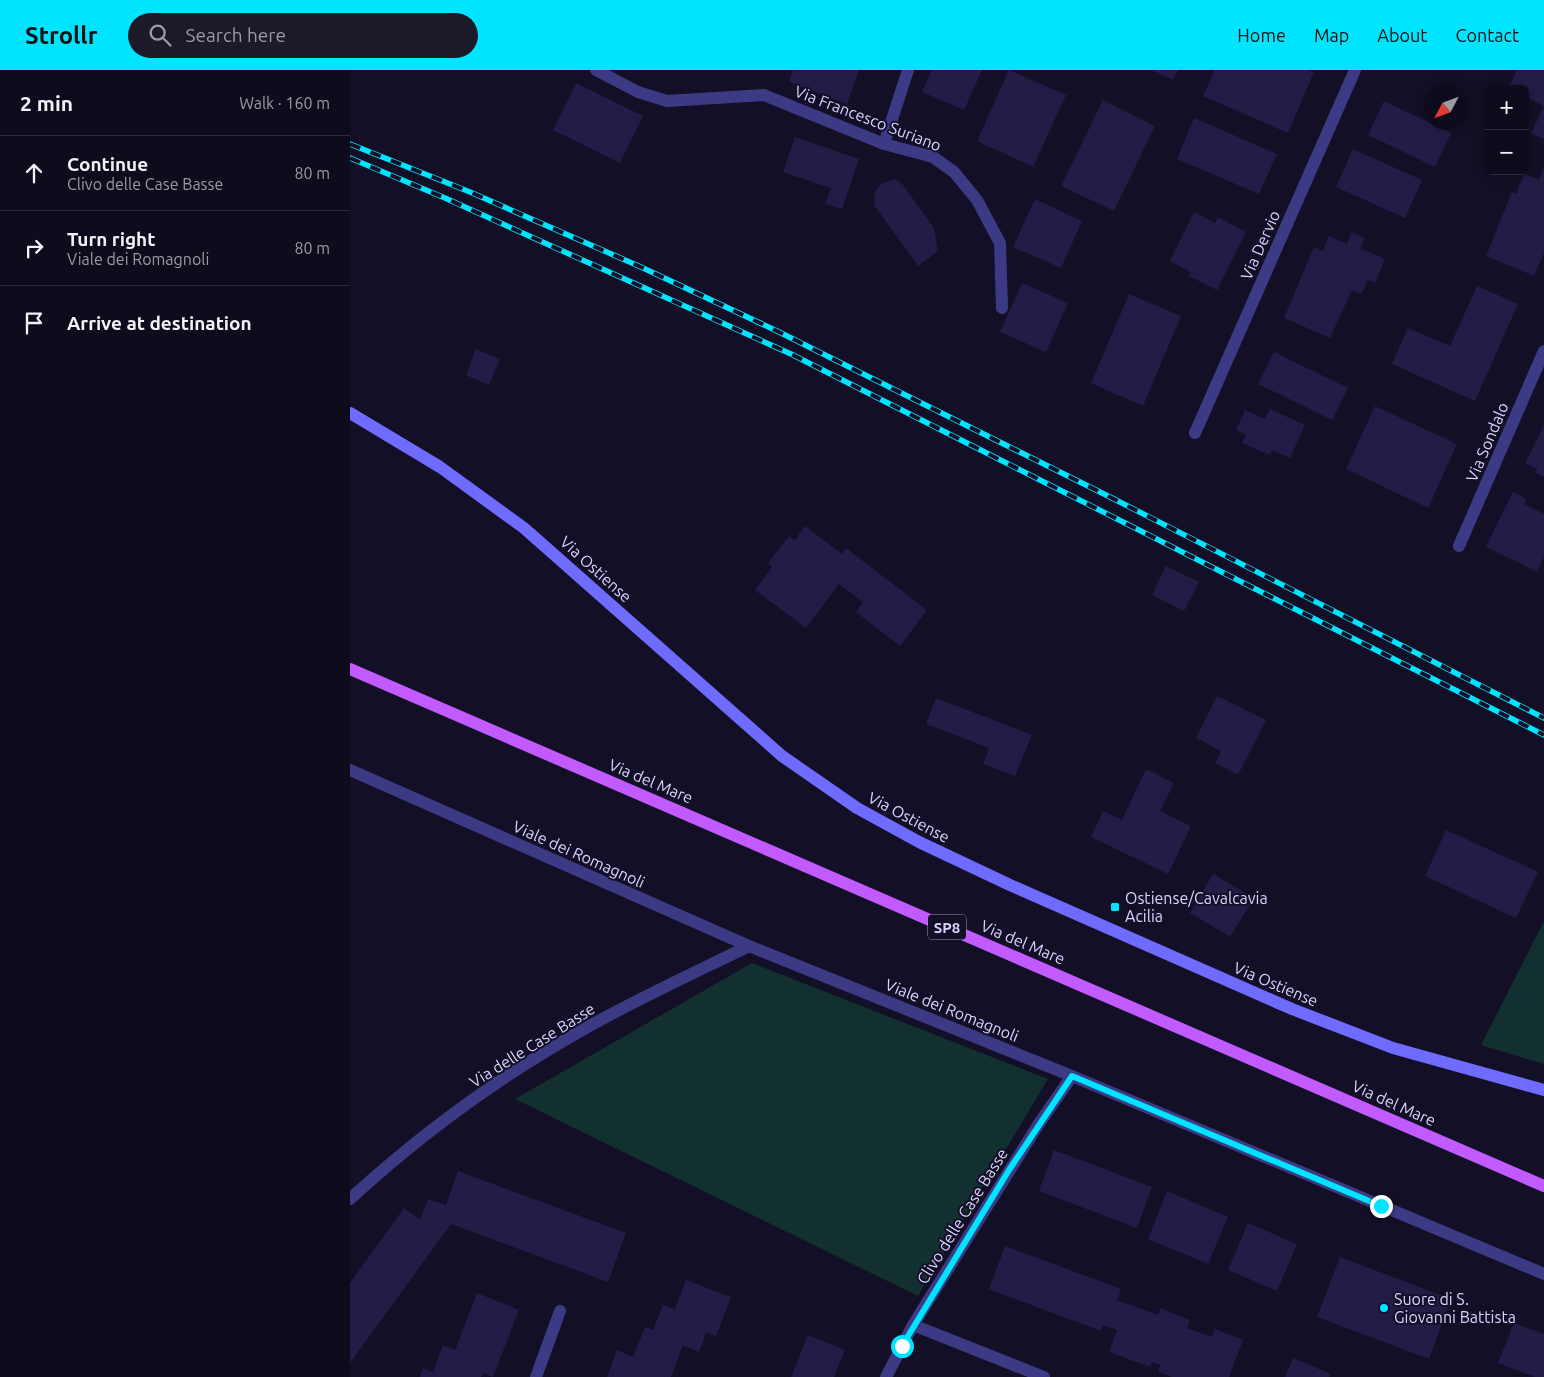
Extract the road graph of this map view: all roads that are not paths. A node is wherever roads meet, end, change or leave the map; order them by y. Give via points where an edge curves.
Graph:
1 (596, 70) edge
2 (908, 70) edge
3 (1355, 70) edge
4 (884, 144) junction
5 (1002, 308) dead end
6 (1544, 351) edge
7 (350, 413) edge
8 (1194, 433) dead end
9 (1459, 546) dead end
10 (350, 669) edge
11 (350, 770) edge
12 (749, 946) junction
13 (1072, 1076) junction
14 (1544, 1090) edge
15 (1544, 1186) edge
16 (350, 1199) edge
17 (1544, 1274) edge
18 (560, 1311) dead end
19 (913, 1325) junction
20 (536, 1377) edge
21 (886, 1377) edge
22 (1044, 1377) edge

1 - 4 street, Via Francesco Suriano via 638,92 667,102 764,95
2 - 4 street
3 - 8 street, Via Dervio
4 - 5 street, Via Francesco Suriano via 933,157 954,172 977,200 1000,243
6 - 9 street, Via Sondalo
7 - 14 main road, Via Ostiense via 434,463 491,503 570,567 782,756 873,817 1010,885 1292,1009 1393,1048
10 - 15 main road, Via del Mare / SP8
11 - 12 street, Viale dei Romagnoli
12 - 13 street, Viale dei Romagnoli
12 - 16 street, Via delle Case Basse via 635,1002 558,1045 423,1136
13 - 17 street, Viale dei Romagnoli
13 - 19 street, Clivo delle Case Basse
18 - 20 street
19 - 21 street, Clivo delle Case Basse
19 - 22 street

